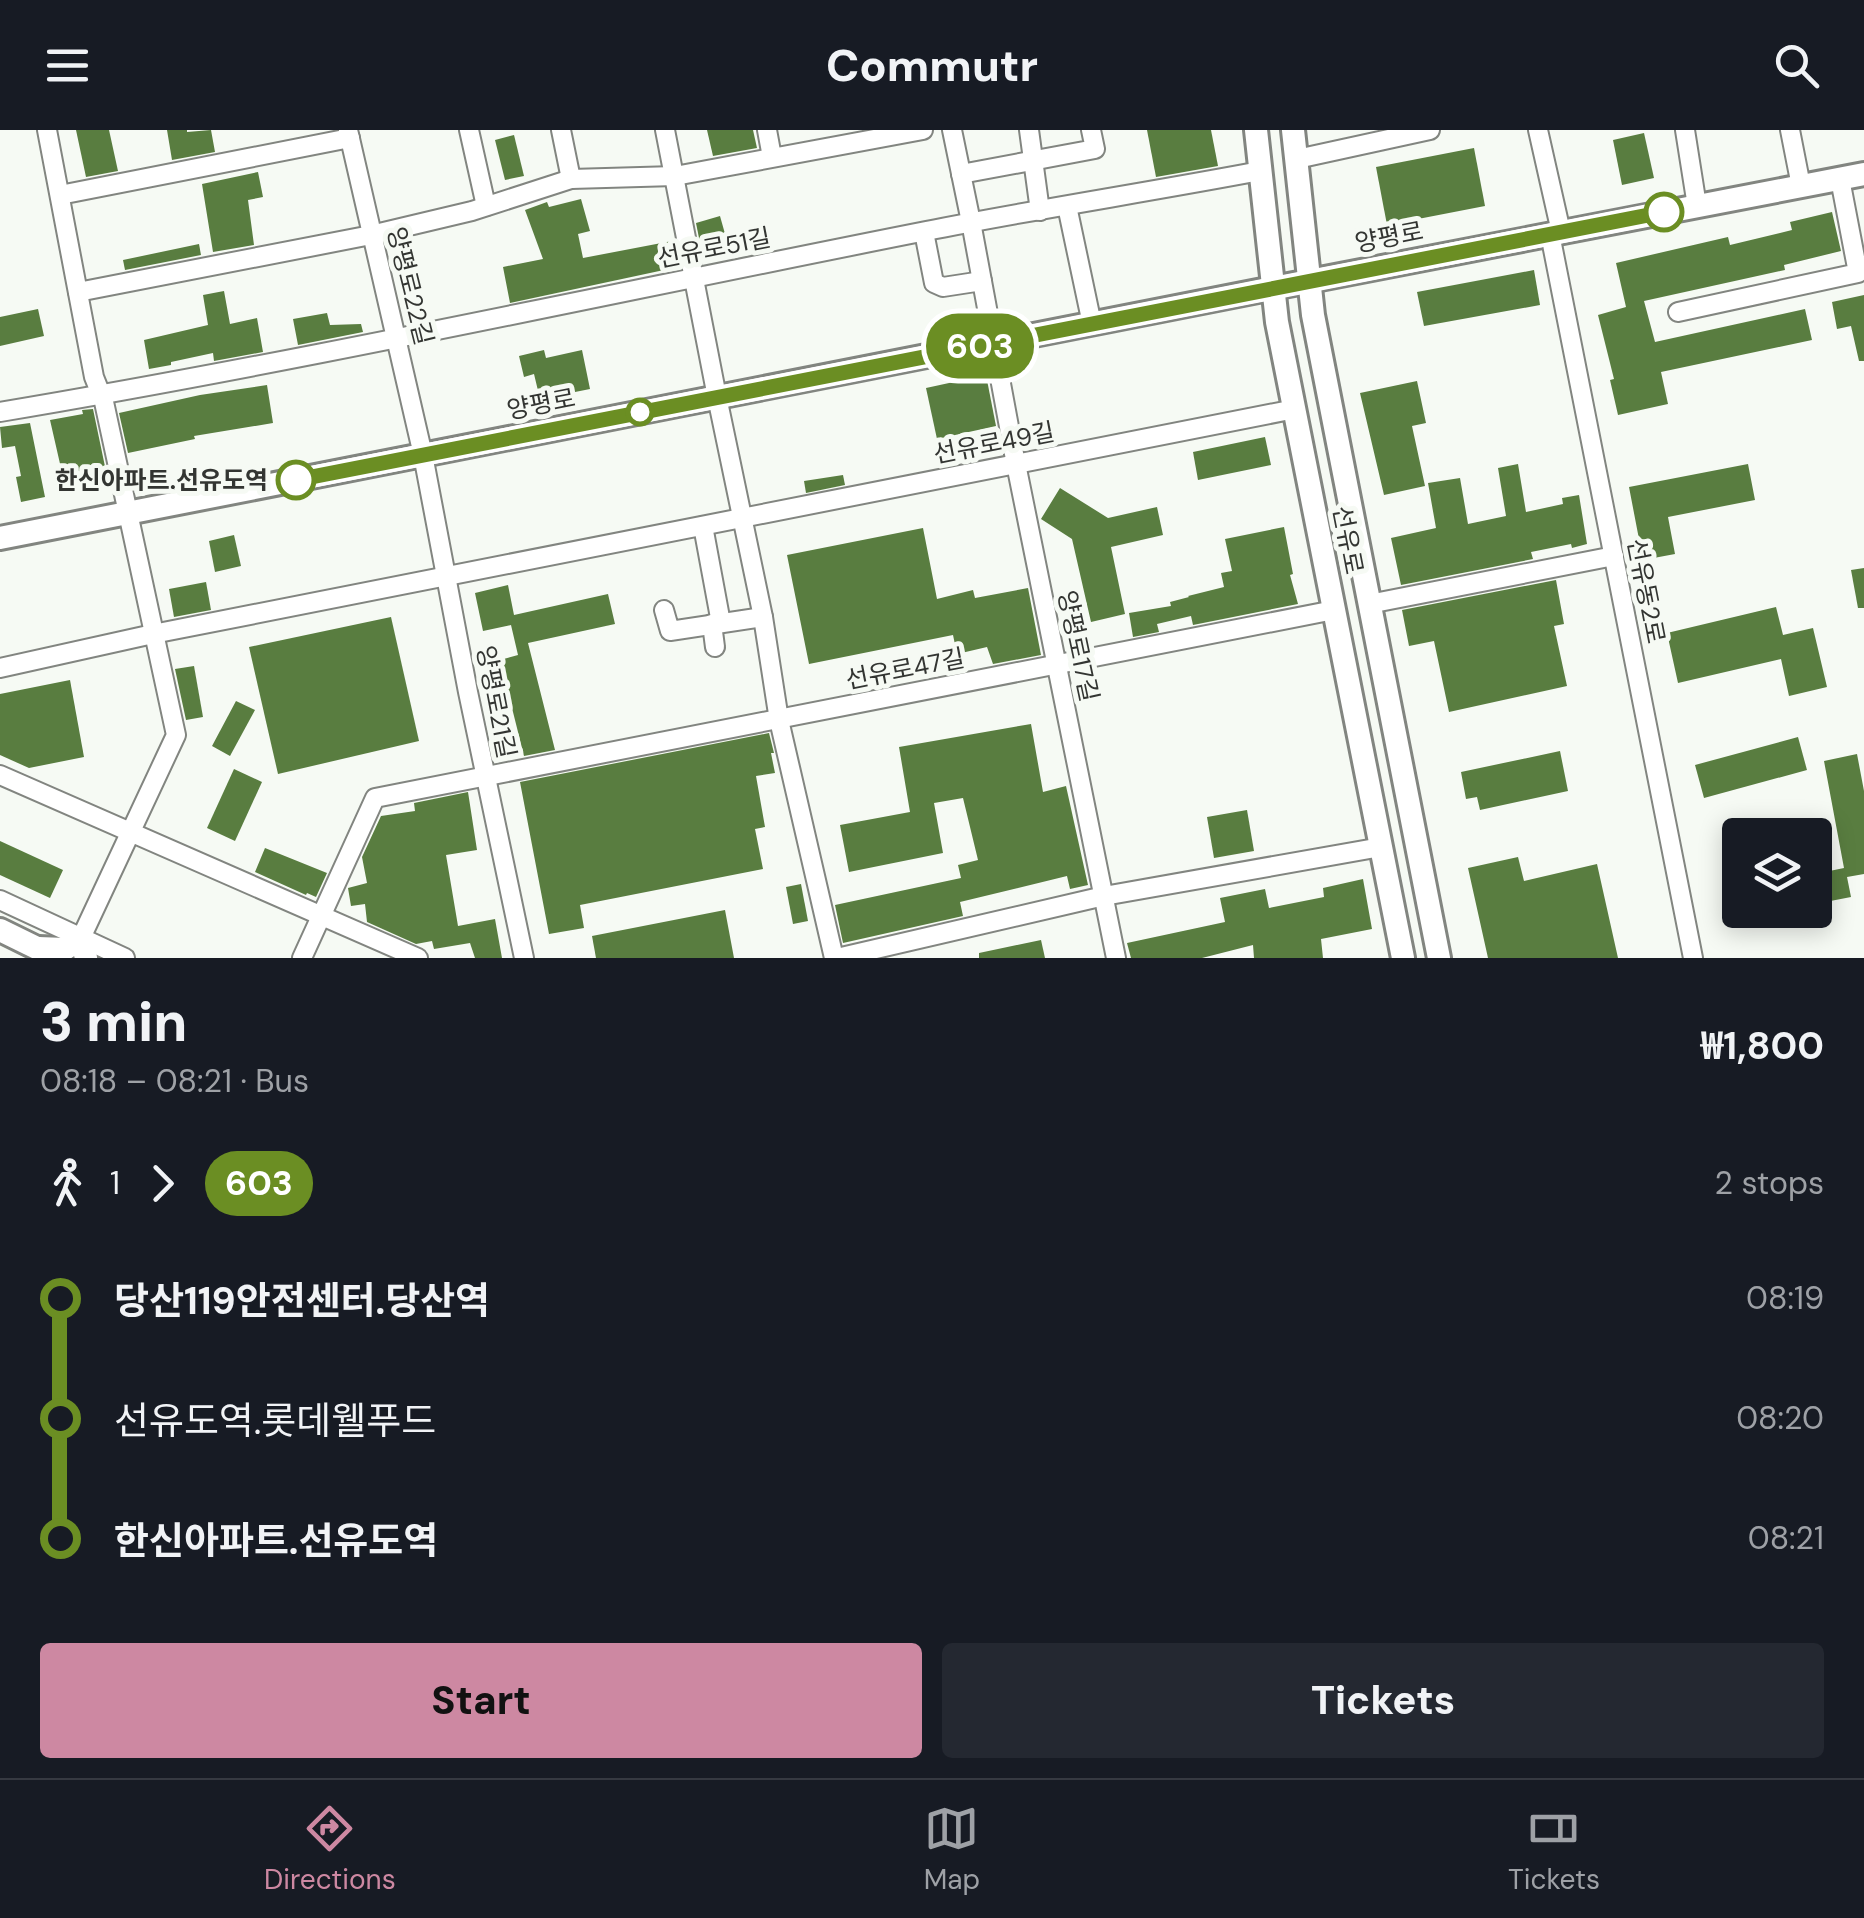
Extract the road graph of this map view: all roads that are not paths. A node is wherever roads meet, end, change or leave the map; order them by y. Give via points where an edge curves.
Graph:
1 (48, 130) edge
2 (469, 130) edge
3 (561, 130) edge
4 (665, 130) edge
5 (767, 130) edge
6 (923, 130) edge
7 (952, 130) edge
8 (1030, 130) edge
9 (1244, 130) edge
10 (1256, 130) edge
11 (1294, 130) edge
12 (1306, 130) edge
13 (1430, 130) edge
14 (1538, 130) edge
15 (1685, 130) edge
16 (1790, 130) edge
17 (349, 134) edge
18 (848, 137) edge
19 (1093, 139) edge
20 (772, 158) junction
21 (1297, 159) junction
22 (1034, 160) junction
23 (1260, 171) junction
24 (961, 174) junction
25 (1864, 174) edge
26 (675, 176) junction
27 (571, 179) junction
28 (1840, 179) junction
29 (1802, 186) junction
30 (60, 195) junction
31 (486, 206) junction
32 (1067, 206) junction
33 (1696, 206) junction
34 (1040, 211) junction
35 (972, 222) junction
36 (924, 232) junction
37 (1556, 233) junction
38 (371, 234) junction
39 (694, 278) junction
40 (982, 281) junction
41 (1310, 281) junction
42 (1273, 288) junction
43 (78, 292) junction
44 (1678, 312) dead end
45 (1092, 324) junction
46 (398, 338) junction
47 (992, 343) junction
48 (102, 395) junction
49 (717, 397) junction
50 (1295, 410) junction
51 (0, 412) edge
52 (424, 455) junction
53 (1016, 464) junction
54 (128, 513) junction
55 (742, 518) junction
56 (702, 526) junction
57 (0, 538) edge
58 (1614, 556) junction
59 (446, 576) junction
60 (1369, 604) junction
61 (664, 610) dead end
62 (1334, 610) junction
63 (763, 618) junction
64 (716, 624) junction
65 (153, 634) junction
66 (715, 648) dead end
67 (1057, 665) junction
68 (0, 668) edge
69 (778, 720) junction
70 (0, 775) edge
71 (486, 776) junction
72 (131, 833) junction
73 (1381, 847) junction
74 (1104, 896) junction
75 (0, 900) edge
76 (320, 916) junction
77 (0, 930) edge
78 (84, 948) edge
79 (48, 953) edge
80 (125, 958) edge
81 (302, 958) edge
82 (418, 958) edge
83 (524, 958) edge
84 (836, 958) edge
85 (1116, 958) edge
86 (1403, 958) edge
87 (1439, 958) edge
88 (1693, 958) edge

1 - 30 street
2 - 31 street
3 - 27 street
4 - 26 street
5 - 20 street
6 - 18 street
7 - 24 street, 양평로17길
8 - 22 street
9 - 23 main road
10 - 23 main road, 선유로
11 - 21 main road, 선유로
12 - 21 main road
13 - 21 street
14 - 37 street, 선유동2로
15 - 33 street
16 - 29 street
17 - 30 street
17 - 38 street, 양평로22길
18 - 20 street
19 - 22 street
20 - 26 street
21 - 41 main road, 선유로
22 - 24 street
22 - 34 street
23 - 32 street, 선유로51길
23 - 42 main road, 선유로
24 - 35 street, 양평로17길
25 - 28 main road, 양평로
26 - 27 street
26 - 39 street
27 - 31 street
28 - 29 main road, 양평로
28 - 44 street via 1858,273
29 - 33 main road, 양평로
30 - 43 street
31 - 38 street
32 - 34 street, 선유로51길
32 - 45 street
33 - 37 main road, 양평로
34 - 35 street, 선유로51길
35 - 36 street, 선유로51길
35 - 40 street, 양평로17길
36 - 39 street, 선유로51길
36 - 40 street via 934,282 944,288
37 - 41 main road, 양평로
37 - 58 street, 선유동2로
38 - 43 street
38 - 46 street, 양평로22길
39 - 46 street, 선유로51길
39 - 49 street
40 - 47 street, 양평로17길
41 - 42 main road, 양평로
41 - 60 main road, 선유로
42 - 45 main road, 양평로
42 - 50 main road, 선유로
43 - 48 street
45 - 47 main road, 양평로
46 - 48 street, 선유로51길
46 - 52 street, 양평로22길
47 - 49 main road, 양평로
47 - 53 street, 양평로17길
48 - 51 street, 선유로51길
48 - 54 street
49 - 52 main road, 양평로
49 - 55 street
50 - 53 street, 선유로49길
50 - 62 main road, 선유로
52 - 54 main road, 양평로
52 - 59 street, 양평로21길
53 - 55 street, 선유로49길
53 - 67 street, 양평로17길
54 - 57 main road, 양평로
54 - 65 street
55 - 56 street, 선유로49길
55 - 63 street
56 - 59 street, 선유로49길
56 - 64 street
58 - 60 street, 선유로
58 - 88 street, 선유동2로
59 - 65 street, 선유로49길
59 - 71 street, 양평로21길
60 - 87 main road, 선유로
61 - 64 street via 670,631
62 - 67 street, 선유로47길
62 - 73 main road, 선유로
63 - 64 street
63 - 69 street
64 - 66 street
65 - 68 street, 선유로49길
65 - 72 street via 176,735
67 - 69 street, 선유로47길
67 - 74 street, 양평로17길
69 - 71 street, 선유로47길
69 - 84 street
70 - 72 street
71 - 76 street, 선유로47길 via 375,798
71 - 83 street, 양평로21길
72 - 76 street
72 - 78 street
73 - 74 street
73 - 86 main road, 선유로
74 - 84 street
74 - 85 street, 양평로17길
75 - 78 street
76 - 81 street
76 - 82 street
77 - 79 main road
78 - 79 main road
78 - 80 street

